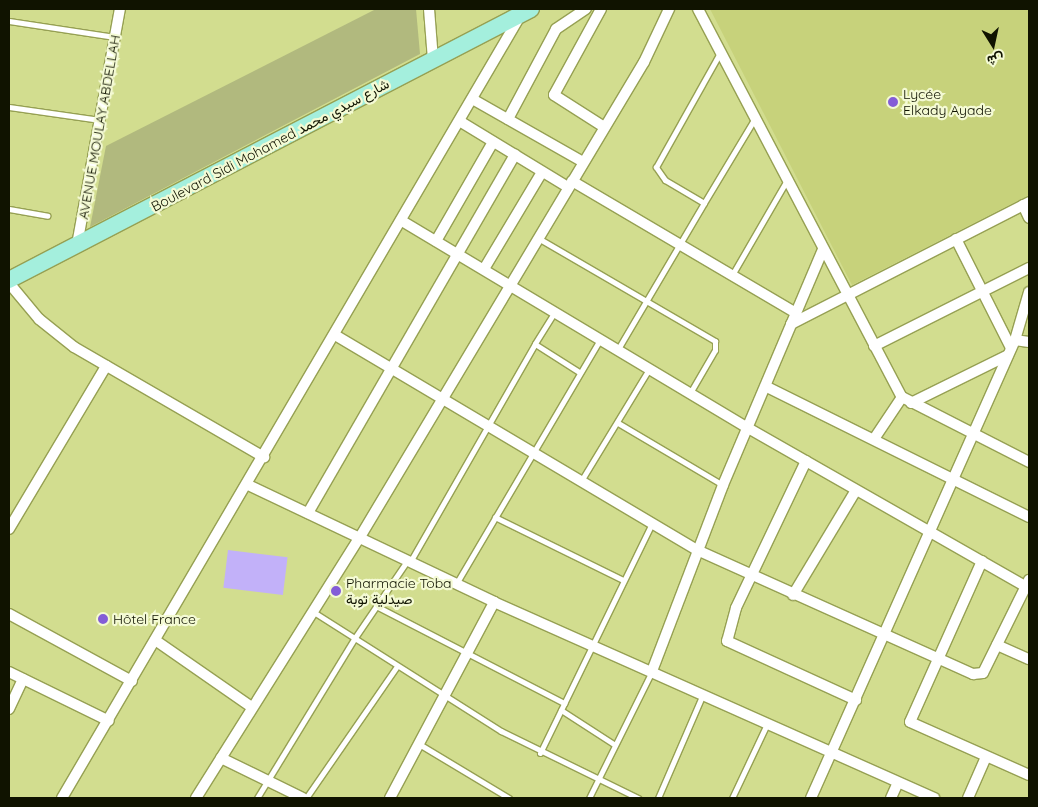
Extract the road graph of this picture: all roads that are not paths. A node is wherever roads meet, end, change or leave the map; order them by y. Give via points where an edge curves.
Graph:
1 (120, 9) edge
2 (429, 9) edge
3 (586, 9) edge
4 (601, 9) edge
5 (669, 9) edge
6 (698, 9) edge
7 (526, 12) edge
8 (9, 21) edge
9 (115, 37) junction
10 (721, 53) junction
11 (433, 60) junction
12 (474, 100) junction
13 (9, 108) edge
14 (755, 118) junction
15 (508, 119) junction
16 (100, 120) junction
17 (461, 122) junction
18 (604, 127) junction
19 (493, 142) junction
20 (515, 155) junction
21 (583, 162) junction
22 (542, 172) junction
23 (787, 180) junction
24 (570, 184) junction
25 (704, 203) junction
26 (1026, 204) edge
27 (9, 209) edge
28 (47, 216) dead end
29 (1029, 218) edge
30 (402, 221) junction
31 (537, 238) junction
32 (956, 239) junction
33 (436, 241) junction
34 (679, 244) junction
35 (77, 246) junction
36 (823, 249) junction
37 (459, 254) junction
38 (1029, 268) edge
39 (484, 270) junction
40 (732, 275) junction
41 (9, 282) edge
42 (509, 285) junction
43 (984, 292) junction
44 (1029, 292) edge
45 (847, 294) junction
46 (647, 299) junction
47 (554, 313) junction
48 (796, 313) junction
49 (791, 324) junction
50 (335, 335) junction
51 (600, 340) junction
52 (1029, 342) edge
53 (536, 344) junction
54 (874, 346) junction
55 (1012, 348) junction
56 (618, 349) junction
57 (106, 366) junction
58 (393, 368) junction
59 (649, 369) junction
60 (580, 372) junction
61 (766, 387) junction
62 (690, 393) junction
63 (902, 397) junction
64 (443, 398) junction
65 (911, 403) junction
66 (618, 423) junction
67 (489, 426) junction
68 (748, 428) junction
69 (973, 435) junction
70 (874, 439) junction
71 (532, 453) junction
72 (264, 457) junction
73 (1028, 460) edge
74 (806, 461) junction
75 (955, 478) junction
76 (581, 482) junction
77 (248, 485) junction
78 (723, 485) junction
79 (856, 490) junction
80 (308, 513) junction
81 (1029, 516) edge
82 (495, 517) junction
83 (651, 525) junction
84 (9, 529) edge
85 (930, 533) junction
86 (360, 537) junction
87 (697, 550) junction
88 (982, 561) junction
89 (408, 562) junction
90 (751, 577) junction
91 (623, 580) junction
92 (456, 584) junction
93 (1028, 585) edge
94 (793, 595) junction
95 (494, 602) junction
96 (376, 606) junction
97 (310, 610) junction
98 (9, 614) edge
99 (884, 636) junction
100 (354, 639) junction
101 (154, 640) junction
102 (592, 645) junction
103 (997, 645) junction
104 (469, 652) junction
105 (936, 657) junction
106 (1029, 659) edge
107 (397, 666) junction
108 (652, 670) junction
109 (9, 672) edge
110 (23, 679) junction
111 (132, 681) junction
112 (703, 694) junction
113 (447, 696) junction
114 (856, 700) junction
115 (564, 703) junction
116 (250, 706) junction
117 (9, 709) edge
118 (561, 710) junction
119 (108, 721) junction
120 (767, 724) junction
121 (419, 744) junction
122 (615, 745) junction
123 (540, 753) junction
124 (832, 754) junction
125 (986, 757) junction
126 (221, 758) junction
127 (1029, 776) edge
128 (268, 780) junction
129 (597, 780) junction
130 (898, 782) junction
131 (62, 798) edge
132 (196, 798) edge
133 (257, 798) edge
134 (304, 798) edge
135 (390, 798) edge
136 (509, 798) edge
137 (589, 798) edge
138 (638, 798) edge
139 (658, 798) edge
140 (732, 798) edge
141 (811, 798) edge
142 (891, 798) edge
143 (934, 798) edge
144 (968, 798) edge

1 - 9 street, AVENUE MOULAY ABDELLAH
2 - 11 street
3 - 15 street via 556,28
4 - 18 street via 554,95
5 - 18 street
6 - 10 street
7 - 11 main road, Boulevard Sidi Mohamed شارع سيدي محمد
7 - 12 street
8 - 9 lane
9 - 16 street, AVENUE MOULAY ABDELLAH
10 - 14 street
10 - 25 lane via 656,167 665,180
11 - 35 main road, Boulevard Sidi Mohamed شارع سيدي محمد
12 - 15 street
12 - 17 street
13 - 16 lane
14 - 23 street
14 - 25 lane
15 - 21 street
16 - 35 street, AVENUE MOULAY ABDELLAH
17 - 19 street
17 - 30 street
18 - 21 street
19 - 20 street
19 - 33 street
20 - 22 street
20 - 37 street
21 - 24 street
22 - 24 street
22 - 39 street
23 - 36 street
23 - 40 lane
24 - 31 street
24 - 34 street
25 - 34 lane
26 - 29 street
26 - 32 street
27 - 28 lane
30 - 33 street
30 - 50 street
31 - 42 street
31 - 46 lane
32 - 43 street
32 - 45 street
33 - 37 street
34 - 40 street
34 - 46 lane
35 - 41 main road, Boulevard Sidi Mohamed شارع سيدي محمد
36 - 45 street
36 - 48 street
37 - 39 street
37 - 58 street
38 - 43 street
39 - 42 street
40 - 48 street
41 - 57 street via 50,329
42 - 47 street
42 - 64 street
43 - 54 street
43 - 55 street
44 - 55 street
45 - 49 street
45 - 54 street
46 - 56 lane
46 - 62 lane via 714,341 715,350
47 - 51 street
47 - 53 lane
48 - 49 street
49 - 61 street
50 - 58 street
50 - 72 street
51 - 56 street
51 - 60 lane
52 - 55 street
53 - 60 lane
53 - 67 lane
54 - 63 street
55 - 65 street
55 - 69 street
56 - 59 street
57 - 72 street
57 - 84 street
58 - 64 street
58 - 80 street
59 - 62 street
59 - 66 lane
60 - 71 lane
61 - 68 street
61 - 70 street
62 - 68 street
63 - 65 street
63 - 70 street
64 - 67 street
64 - 86 street
65 - 69 street
66 - 76 lane
66 - 78 lane
67 - 71 street
67 - 89 lane
68 - 74 street
68 - 78 street
69 - 73 street
69 - 75 street
70 - 75 street
71 - 76 street
71 - 82 lane
72 - 77 street
74 - 79 street
74 - 90 street
75 - 81 street
75 - 85 street
76 - 83 street
77 - 80 street
77 - 101 street
78 - 87 street
79 - 85 street
79 - 94 street
80 - 86 street
82 - 91 lane
82 - 92 lane
83 - 87 street
83 - 91 lane
85 - 88 street
85 - 99 street
86 - 89 street
86 - 97 street
87 - 90 street
87 - 108 street
88 - 93 street
88 - 105 street
89 - 92 street
89 - 96 lane
90 - 94 street
90 - 114 street via 731,621 729,644
91 - 102 lane
92 - 95 street
93 - 103 street
94 - 99 street
95 - 102 street
95 - 104 street
96 - 100 lane
96 - 104 lane
97 - 100 lane
97 - 116 street
98 - 111 street
99 - 105 street
99 - 114 street
100 - 107 lane
100 - 128 lane
101 - 111 street
101 - 116 street
102 - 108 street
102 - 115 lane
103 - 105 street via 981,674
103 - 106 street
104 - 113 street
104 - 115 lane
105 - 125 street via 910,722
107 - 113 lane
107 - 134 lane
108 - 112 street
108 - 122 lane
109 - 110 street
110 - 117 street
110 - 119 street
111 - 119 street
112 - 120 street
112 - 139 lane
113 - 121 street
113 - 123 lane
114 - 124 street
115 - 118 lane
116 - 126 street
118 - 122 lane
118 - 123 lane
119 - 131 street
120 - 124 street
120 - 140 lane
121 - 135 street
121 - 136 lane
122 - 129 lane
123 - 129 lane
124 - 130 street
124 - 141 street
125 - 127 street
125 - 144 street
126 - 128 street
126 - 132 street
128 - 133 lane
128 - 134 street
129 - 137 lane
129 - 138 lane
130 - 142 street
130 - 143 street

